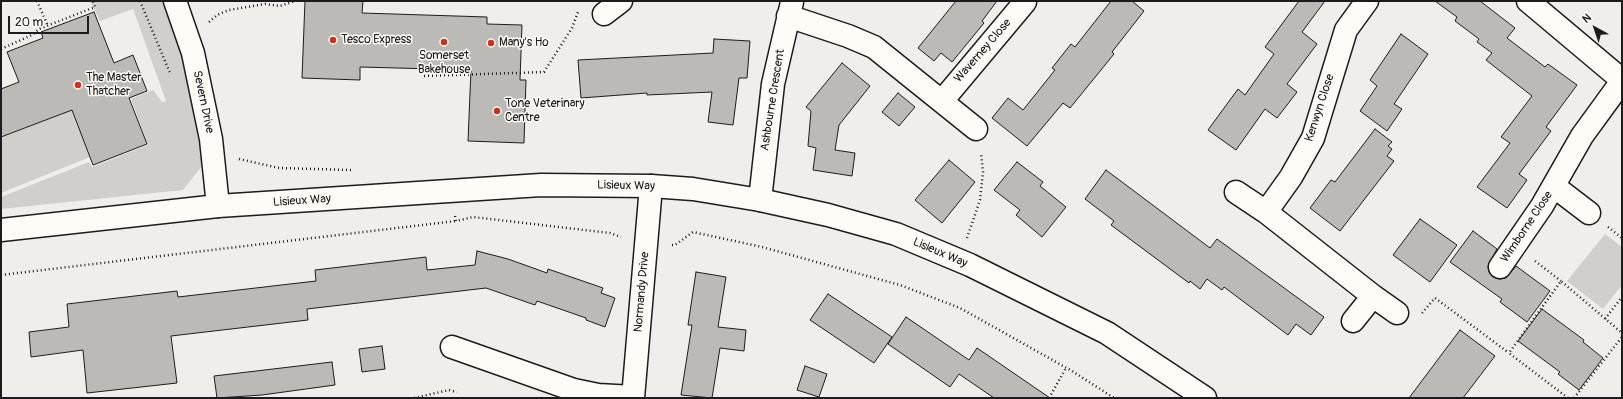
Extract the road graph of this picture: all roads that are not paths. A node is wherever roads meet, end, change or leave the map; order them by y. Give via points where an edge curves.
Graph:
1 (1367, 1) edge
2 (1528, 1) edge
3 (178, 2) edge
4 (1025, 2) dead end
5 (790, 8) edge
6 (1622, 81) edge
7 (942, 100) junction
8 (976, 129) road end
9 (651, 186) junction
10 (1554, 186) junction
11 (1236, 192) dead end
12 (760, 200) junction
13 (218, 206) junction
14 (1266, 212) junction
15 (1589, 213) dead end
16 (1, 230) edge
17 (1500, 267) dead end
18 (1373, 296) junction
19 (1396, 313) road end
20 (1353, 321) dead end
21 (452, 347) dead end
22 (633, 398) edge
23 (1205, 398) edge

1 - 14 street, Kenwyn Close via 1346,30 1313,138 1291,177
2 - 6 street
3 - 13 street, Severn Drive via 193,54 211,139
4 - 7 street, Waverney Close
5 - 7 street via 874,47
5 - 12 street, Ashbourne Crescent via 773,84
6 - 10 street, Wimborne Close via 1582,136
7 - 8 street
9 - 12 street, Lisieux Way via 693,189
9 - 13 street, Lisieux Way via 541,185
9 - 22 street, Normandy Drive
10 - 15 street, Wimborne Close
10 - 17 street, Wimborne Close
11 - 14 street
12 - 23 street, Lisieux Way via 896,234 957,260 1106,333
13 - 16 street, Lisieux Way
14 - 18 street
18 - 19 street
18 - 20 street
21 - 22 street, Normandy Drive via 574,390

